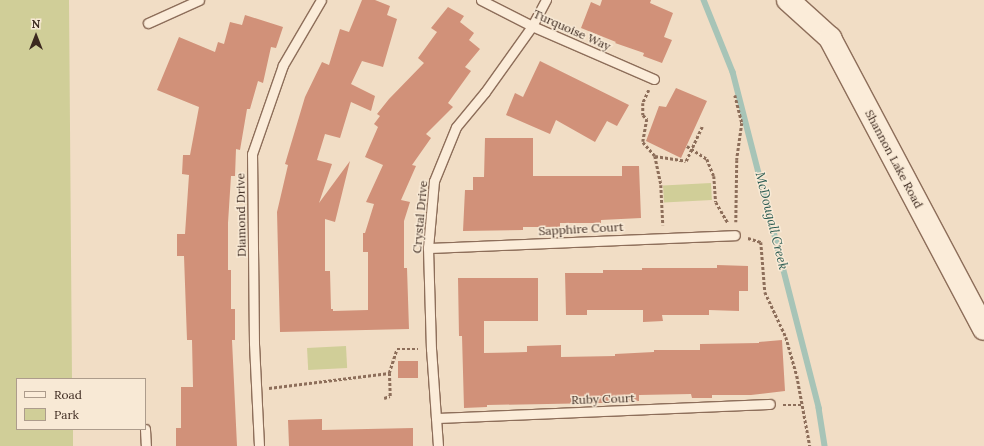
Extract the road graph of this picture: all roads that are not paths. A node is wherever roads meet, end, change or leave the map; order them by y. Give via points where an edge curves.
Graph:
1 (199, 0) edge
2 (321, 0) edge
3 (481, 0) edge
4 (546, 0) edge
5 (788, 0) edge
6 (148, 23) dead end
7 (532, 26) junction
8 (654, 79) road end
9 (735, 235) road end
10 (428, 248) junction
11 (984, 329) edge
12 (770, 404) road end
13 (436, 418) junction
14 (145, 430) edge
15 (146, 446) edge
16 (259, 446) edge
17 (438, 446) edge

1 - 6 lane
2 - 16 lane, Diamond Drive via 283,65 252,154
3 - 7 lane, Turquoise Way
4 - 7 lane, Crystal Drive
5 - 11 main road, Shannon Lake Road via 830,38
7 - 8 lane, Turquoise Way
7 - 10 lane, Crystal Drive via 485,92 456,127 434,180
9 - 10 lane, Sapphire Court
10 - 13 lane, Crystal Drive
12 - 13 lane, Ruby Court
13 - 17 lane, Crystal Drive
14 - 15 lane

